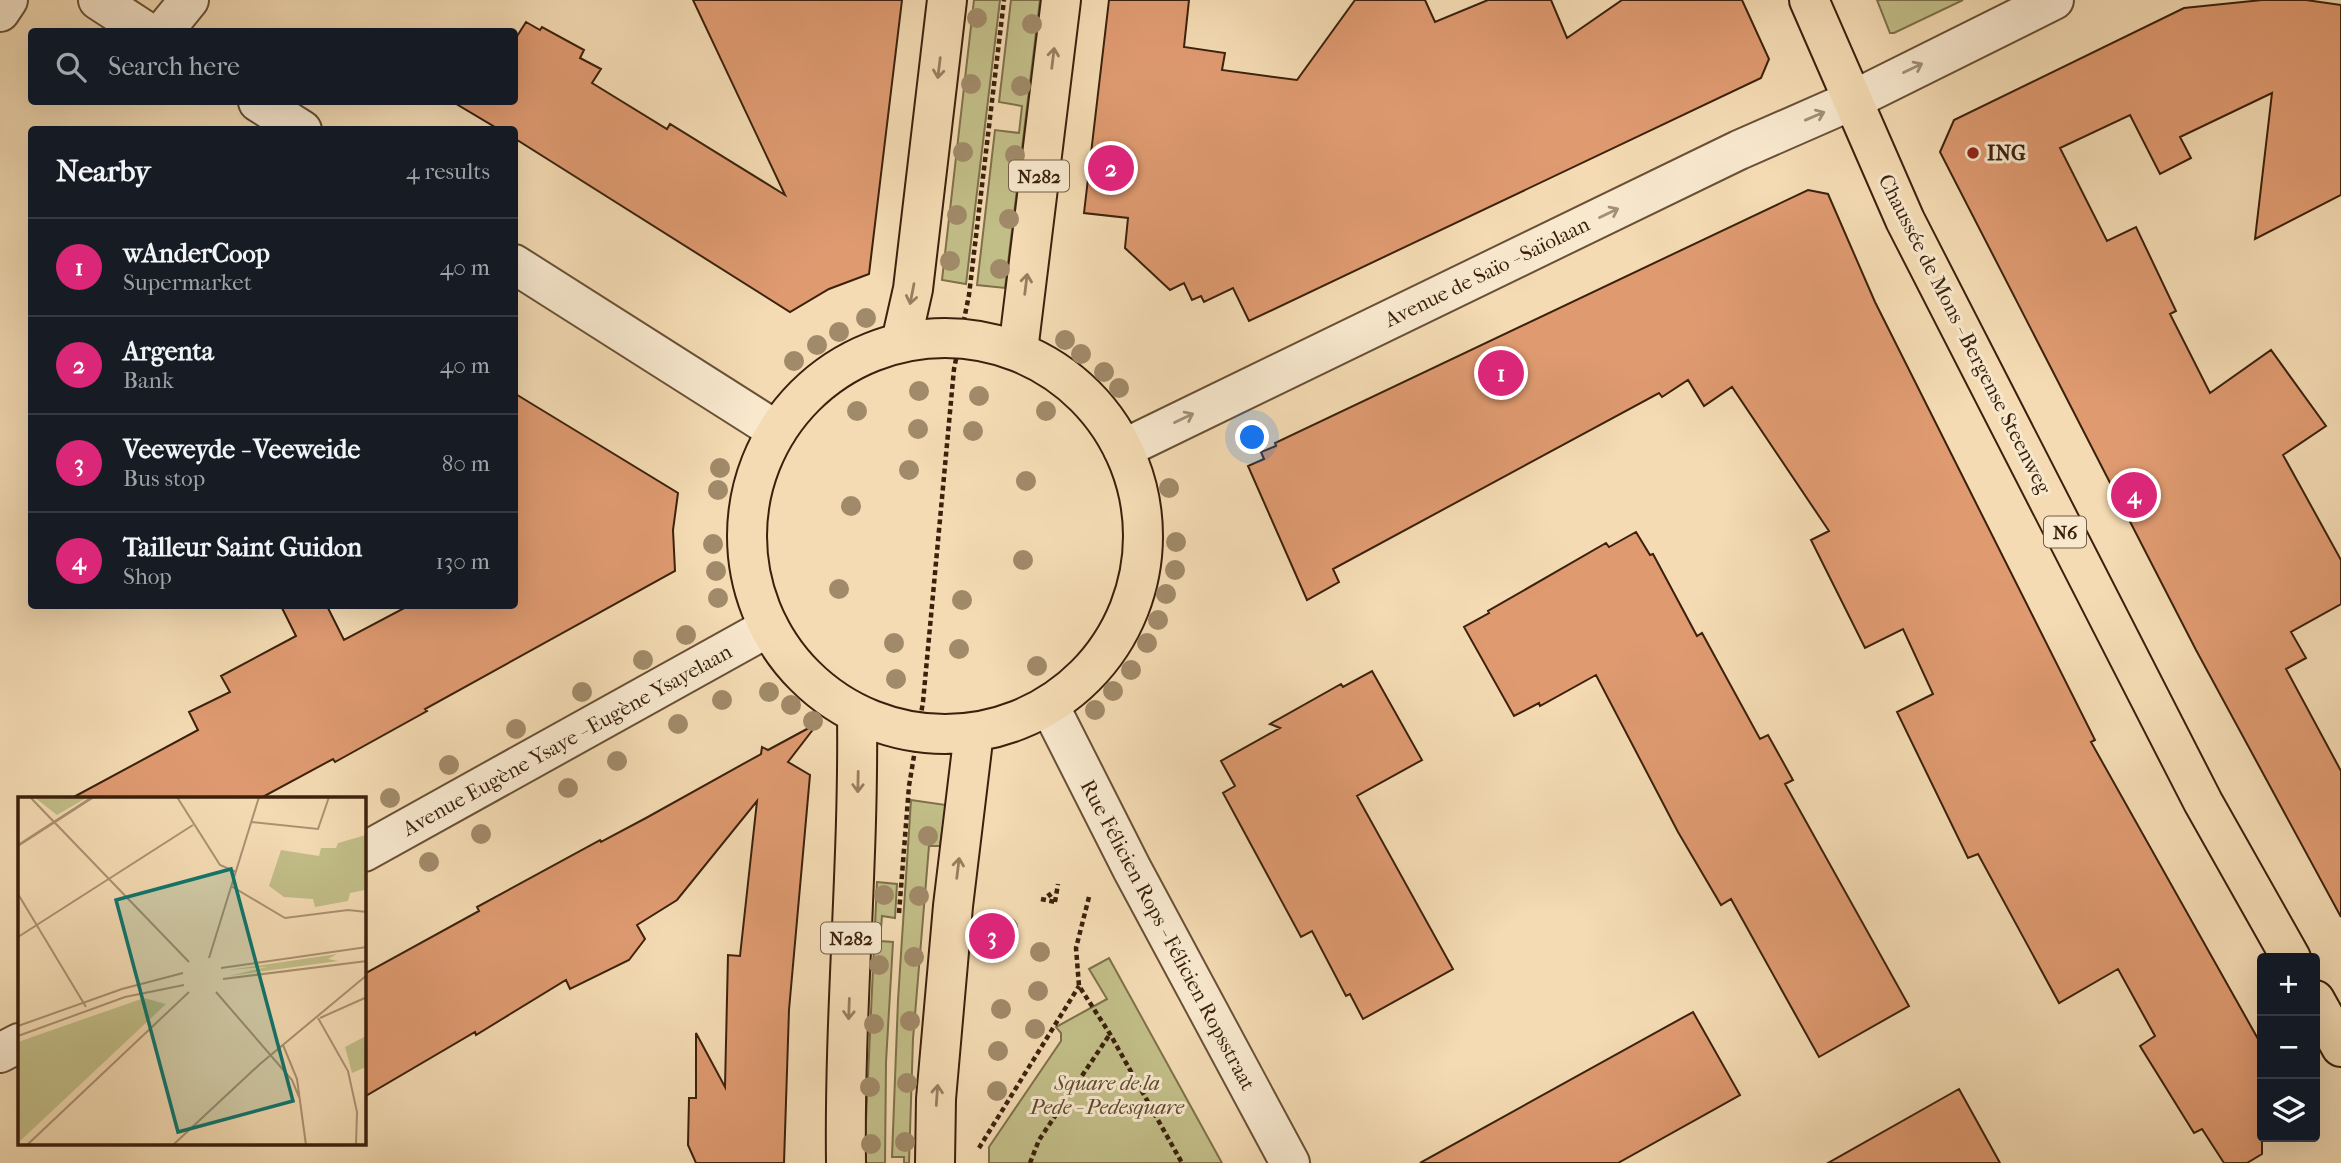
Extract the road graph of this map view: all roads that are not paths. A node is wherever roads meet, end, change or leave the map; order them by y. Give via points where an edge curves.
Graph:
1 (8, 0) edge
2 (98, 0) edge
3 (189, 0) edge
4 (947, 0) edge
5 (1060, 0) edge
6 (1809, 0) edge
7 (2054, 0) edge
8 (0, 12) edge
9 (142, 28) edge
10 (166, 28) edge
11 (1853, 100) junction
12 (263, 105) edge
13 (296, 126) edge
14 (518, 267) edge
15 (901, 342) junction
16 (1018, 352) junction
17 (777, 431) junction
18 (1123, 449) junction
19 (769, 627) junction
20 (1049, 705) junction
21 (858, 714) junction
22 (974, 732) junction
23 (366, 851) edge
24 (2288, 953) edge
25 (2320, 1009) edge
26 (18, 1044) edge
27 (2341, 1047) edge
28 (0, 1053) edge
29 (846, 1163) edge
30 (935, 1163) edge
31 (1290, 1163) edge

1 - 8 street
2 - 9 street
3 - 10 street
4 -> 15 main road via 914,289
16 -> 5 main road, N282
6 - 11 main road, Chaussée de Mons - Bergense Steenweg / N6
11 -> 7 street, Avenue de Saïo - Saïolaan
18 -> 11 street, Avenue de Saïo - Saïolaan via 1726,156
11 - 24 main road, Chaussée de Mons - Bergense Steenweg / N6 via 1905,220 1959,326 2203,802
12 - 13 street
14 - 17 street
15 - 16 main road via 960,338
15 - 17 main road via 872,352 817,384
16 - 18 main road via 1079,390 1104,417
17 - 19 main road via 759,468 749,508 747,549 754,589
18 - 20 main road via 1139,495 1143,543 1135,591 1116,636 1087,674
19 - 21 main road via 792,662 822,691
19 - 23 street, Avenue Eugène Ysaye - Eugène Ysayelaan
20 - 22 main road via 1013,722
20 - 31 street, Rue Félicien Rops - Félicien Ropsstraat
21 - 22 main road via 917,732
21 -> 29 main road, N282
30 -> 22 main road via 936,1099
25 - 27 main road
26 - 28 street

